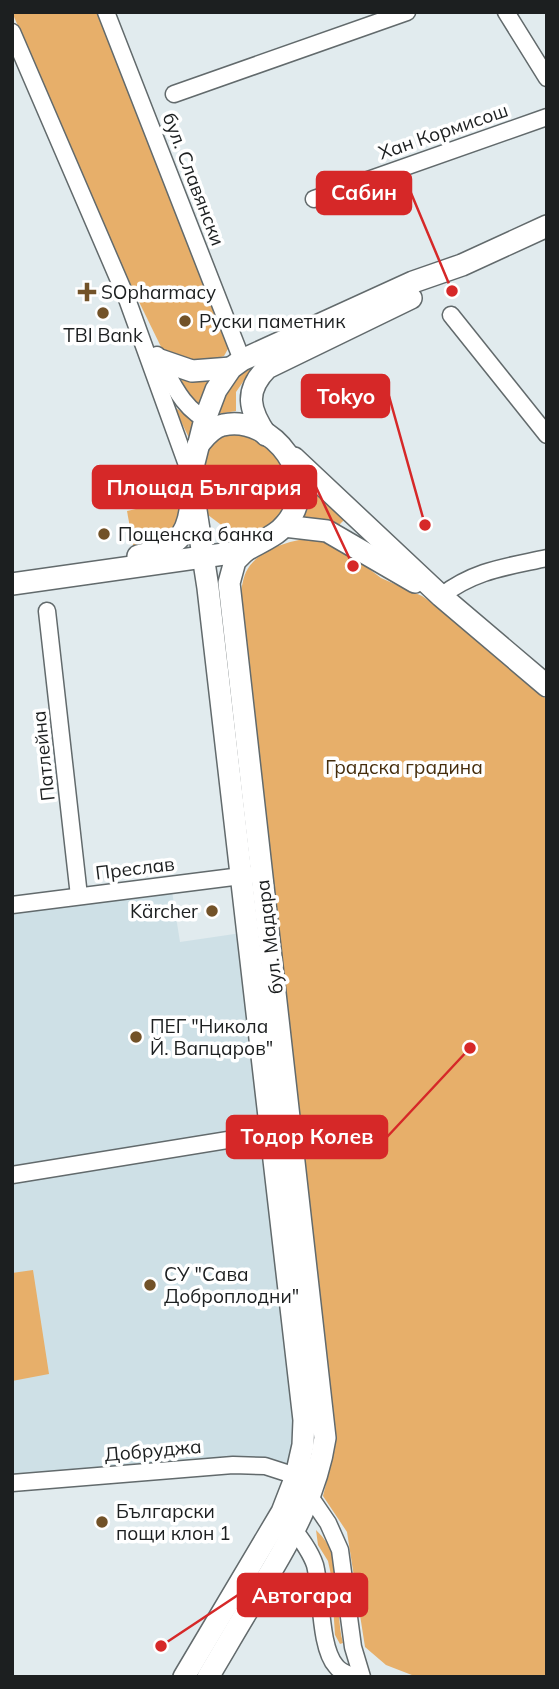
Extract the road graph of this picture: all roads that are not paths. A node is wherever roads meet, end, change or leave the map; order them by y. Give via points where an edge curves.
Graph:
1 (106, 12) edge
2 (407, 12) edge
3 (506, 12) edge
4 (12, 33) edge
5 (547, 78) edge
6 (174, 94) dead end
7 (547, 117) edge
8 (314, 199) dead end
9 (547, 226) edge
10 (462, 265) junction
11 (127, 299) junction
12 (451, 315) dead end
13 (160, 360) junction
14 (237, 364) junction
15 (213, 422) junction
16 (266, 435) junction
17 (547, 435) edge
18 (286, 451) junction
19 (192, 485) junction
20 (198, 517) junction
21 (284, 526) junction
22 (253, 545) junction
23 (204, 558) junction
24 (547, 558) edge
25 (43, 579) junction
26 (12, 584) edge
27 (441, 596) junction
28 (47, 611) dead end
29 (547, 686) edge
30 (252, 875) junction
31 (79, 896) junction
32 (12, 905) edge
33 (271, 1133) junction
34 (12, 1175) edge
35 (296, 1476) junction
36 (12, 1483) edge
37 (310, 1498) junction
38 (282, 1512) junction
39 (295, 1531) junction
40 (184, 1677) edge
41 (208, 1677) edge
42 (354, 1677) edge
43 (362, 1677) edge

1 - 14 street, бул. Славянски
2 - 6 street
3 - 5 street
4 - 11 street
7 - 8 street, Хан Кормисош
9 - 10 main road
10 - 14 main road via 413,282
10 - 16 main road via 421,293 267,368 252,388 251,400
11 - 13 street
11 - 19 street
12 - 17 street
13 - 14 main road via 192,371
13 - 15 street via 182,401
14 - 15 main road via 216,390
15 - 16 main road via 245,426
15 - 19 main road via 213,429 198,445
16 - 18 main road
18 - 21 main road via 297,472 299,490 292,516
18 - 27 main road
19 - 20 main road
19 - 25 main road via 185,532 164,549
20 - 22 main road via 219,538
20 - 23 main road, бул. Мадара
21 - 22 main road
21 - 27 main road via 327,531
22 - 23 main road
22 - 30 main road, бул. Мадара via 235,561 229,583
23 - 25 main road
23 - 30 main road, бул. Мадара
24 - 27 street via 480,573
25 - 26 main road
27 - 29 main road
28 - 31 street, Патлейна
30 - 31 street, Преслав
30 - 33 main road, бул. Мадара
30 - 37 main road, бул. Мадара via 324,1422 323,1457
31 - 32 street, Преслав
33 - 34 street
33 - 35 main road, бул. Мадара via 304,1420
35 - 36 street, Добруджа via 265,1466 233,1465
35 - 37 street
35 - 38 main road, бул. Мадара
37 - 39 main road, бул. Мадара
37 - 43 street via 340,1550 353,1647
38 - 39 street
38 - 40 main road, бул. Мадара
39 - 41 main road, бул. Мадара
39 - 42 street via 318,1578 331,1660

